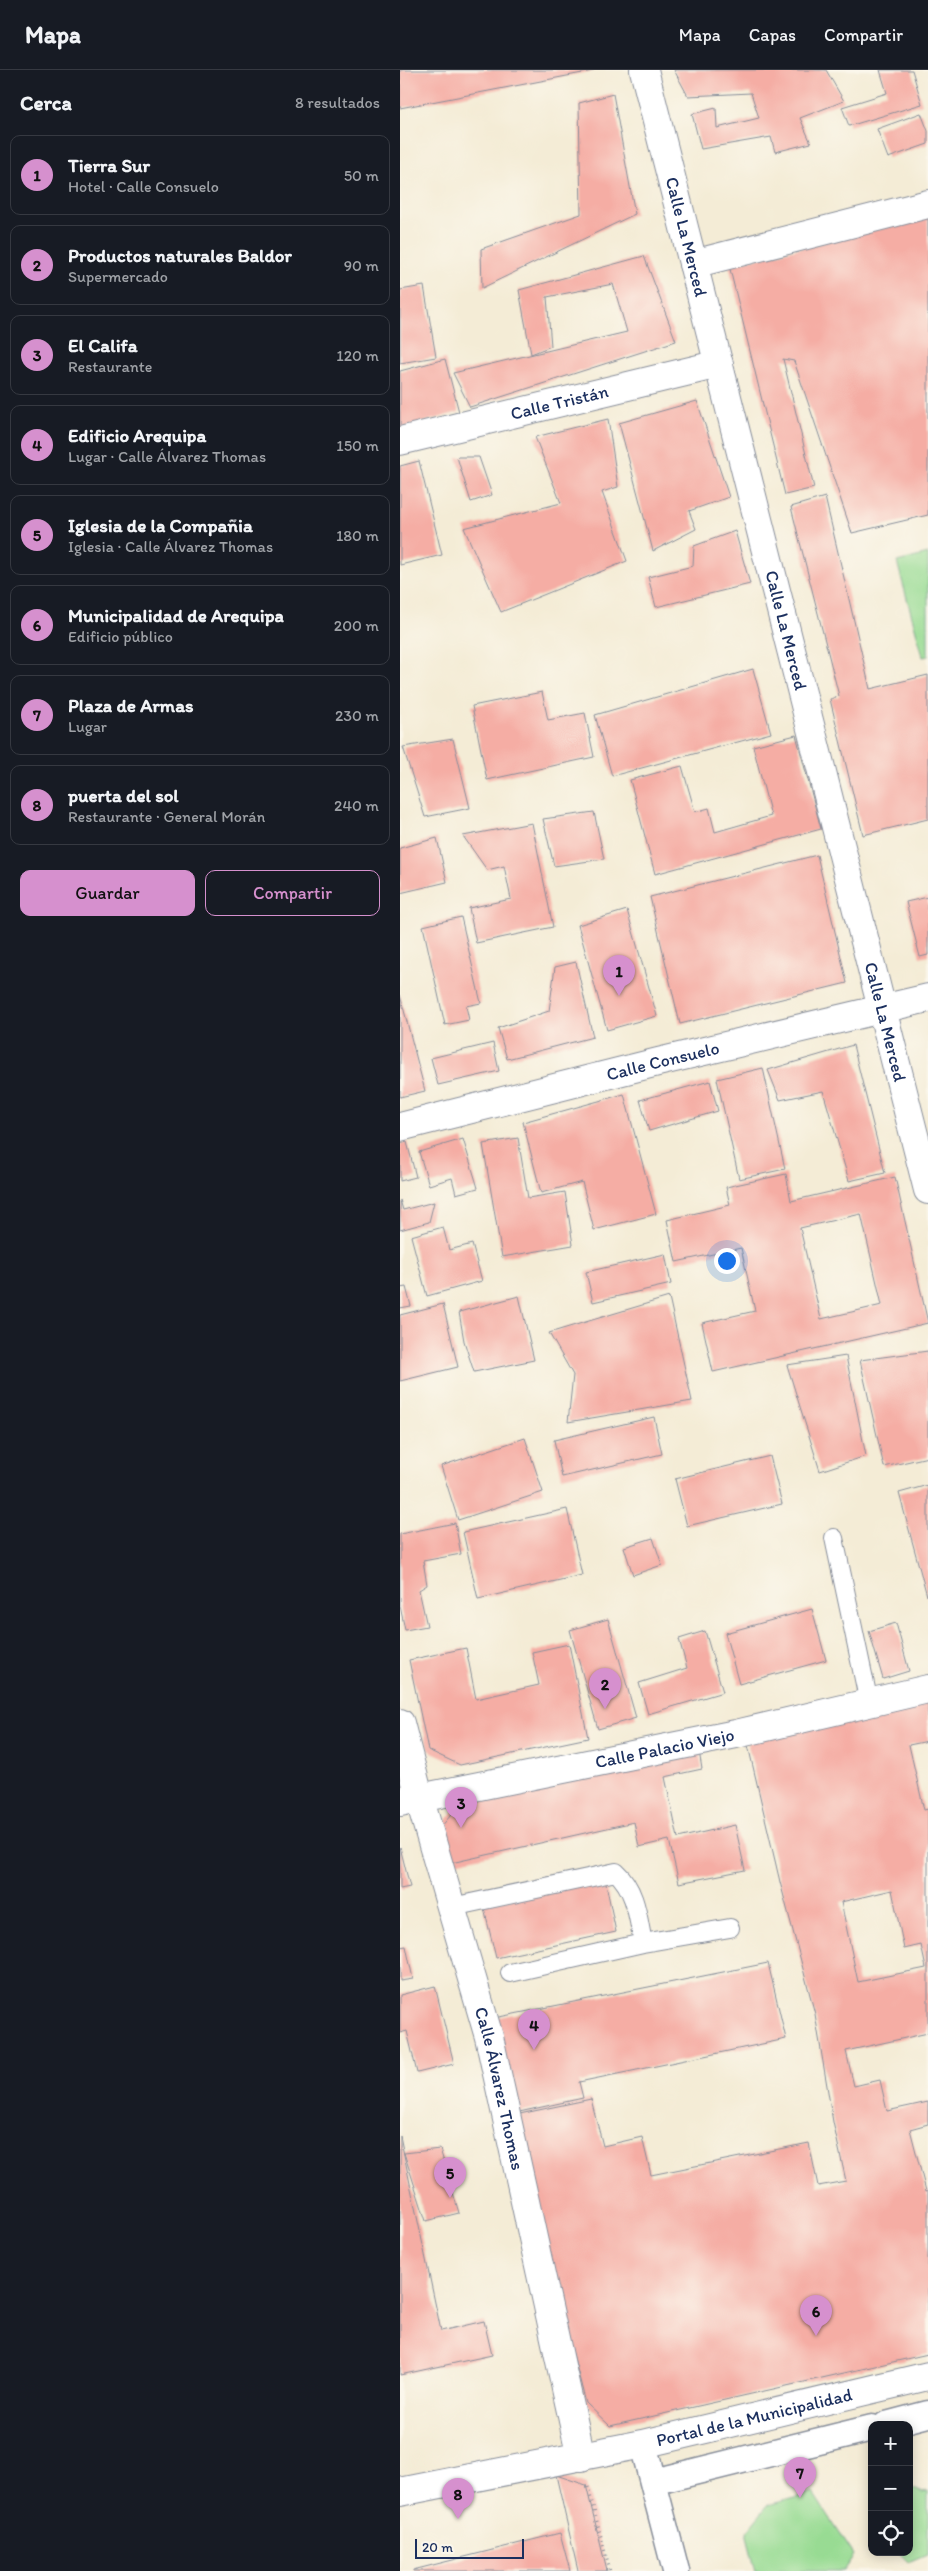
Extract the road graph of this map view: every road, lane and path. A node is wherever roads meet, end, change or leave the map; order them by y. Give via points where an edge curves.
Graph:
1 (644, 70) edge
2 (928, 204) edge
3 (693, 264) junction
4 (720, 364) junction
5 (400, 441) edge
6 (928, 998) edge
7 (882, 1010) junction
8 (400, 1127) edge
9 (928, 1190) edge
10 (834, 1538) dead end
11 (928, 1689) edge
12 (869, 1703) junction
13 (400, 1723) edge
14 (409, 1800) edge
15 (452, 1907) junction
16 (730, 1928) dead end
17 (643, 1944) junction
18 (510, 1973) dead end
19 (928, 2376) edge
20 (928, 2414) edge
21 (901, 2421) edge
22 (868, 2429) edge
23 (643, 2444) junction
24 (581, 2457) junction
25 (653, 2482) junction
26 (400, 2492) edge
27 (610, 2571) edge
28 (676, 2571) edge

1 - 3 street, Calle La Merced
2 - 3 street
3 - 4 street, Calle La Merced
4 - 5 street, Calle Tristán
4 - 7 street, Calle La Merced
6 - 7 street, Calle Consuelo
7 - 8 street, Calle Consuelo via 661,1070
7 - 9 street, Calle La Merced
10 - 12 lane
11 - 12 street, Calle Palacio Viejo
12 - 14 street, Calle Palacio Viejo via 736,1734
13 - 14 street, Calle Álvarez Thomas
14 - 15 street, Calle Álvarez Thomas
15 - 17 lane via 616,1872 626,1881 634,1898
15 - 24 street, Calle Álvarez Thomas via 489,2037
16 - 17 lane
17 - 18 lane
19 - 23 street, Portal de la Municipalidad
20 - 21 street
22 - 25 street
23 - 24 street, Portal de la Municipalidad
23 - 25 street
24 - 26 street, Portal de la Municipalidad
24 - 27 path
25 - 28 street

